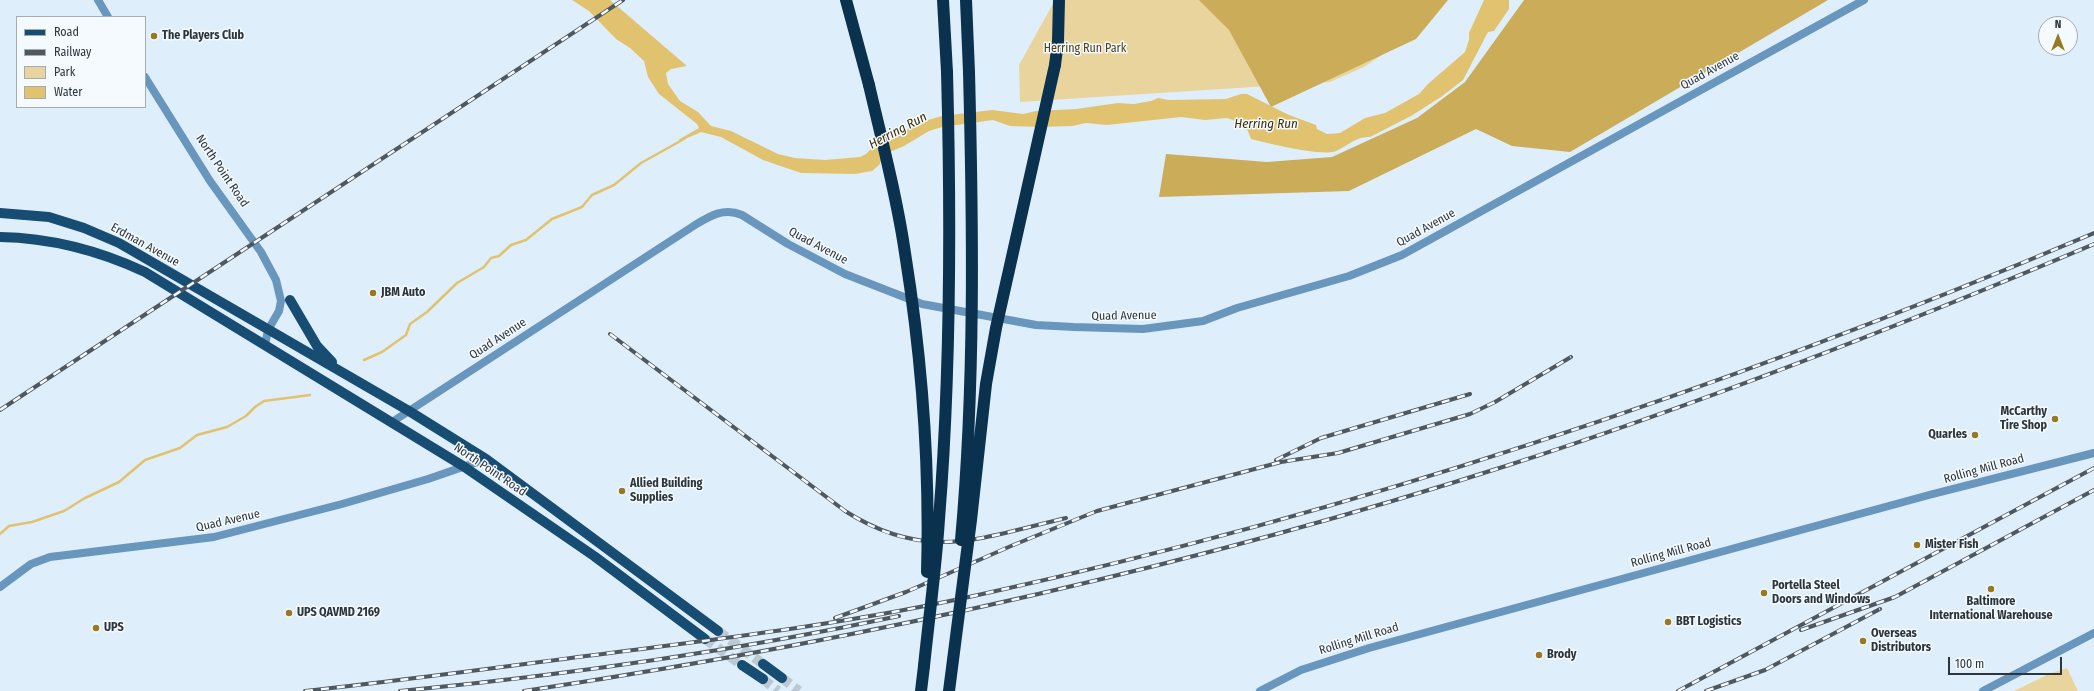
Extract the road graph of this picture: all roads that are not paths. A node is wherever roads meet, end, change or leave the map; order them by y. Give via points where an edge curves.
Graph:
1 (98, 0) edge
2 (846, 0) edge
3 (942, 0) edge
4 (966, 0) edge
5 (1059, 0) edge
6 (1864, 0) edge
7 (107, 16) edge
8 (146, 78) edge
9 (0, 214) edge
10 (0, 237) edge
11 (276, 280) junction
12 (290, 300) joint
13 (268, 330) junction
14 (265, 345) junction
15 (348, 375) junction
16 (409, 411) junction
17 (392, 422) junction
18 (2094, 452) edge
19 (486, 459) junction
20 (463, 466) junction
21 (564, 517) junction
22 (554, 529) junction
23 (620, 558) junction
24 (612, 570) junction
25 (0, 588) edge
26 (718, 630) tunnel mouth
27 (2094, 633) edge
28 (705, 639) tunnel mouth
29 (763, 664) tunnel mouth
30 (742, 665) tunnel mouth
31 (924, 666) junction
32 (782, 678) tunnel mouth
33 (763, 679) tunnel mouth
34 (921, 691) edge
35 (948, 691) edge
36 (1260, 691) edge
37 (1983, 691) edge

1 - 7 street
2 - 31 highway, bridge via 869,85 904,244 917,344 926,454 928,519
3 - 31 highway, bridge via 947,72 950,246 947,365 939,520
4 - 35 highway, bridge via 970,72 972,239 970,373 962,520
5 - 35 highway, bridge via 1055,65 993,342 986,384
6 - 16 street, Quad Avenue via 1402,255 1350,276 1237,308 1204,321 1143,329 1036,325 922,304 845,274 788,244 742,215 725,212 710,216 695,225
8 - 11 street, North Point Road via 210,181 261,252
9 - 13 main road, Erdman Avenue via 49,217 84,228 119,244
10 - 14 main road, Erdman Avenue via 52,241 108,256 144,272
11 - 12 street, North Point Road
11 - 13 street, North Point Road via 281,301 279,311
12 - 15 main road via 317,346
13 - 14 street, North Point Road
13 - 15 main road, North Point Road
14 - 17 main road, North Point Road
15 - 16 main road, North Point Road
16 - 17 street, Quad Avenue
16 - 19 main road, North Point Road
17 - 20 main road, North Point Road
18 - 36 street, Rolling Mill Road via 1369,648 1301,670
19 - 20 street, Quad Avenue
19 - 21 main road, North Point Road
20 - 22 main road, North Point Road
20 - 25 street, Quad Avenue via 342,504 214,538 50,557 31,564
21 - 22 main road
21 - 23 main road, North Point Road
22 - 24 main road, North Point Road
23 - 24 main road
23 - 26 main road, North Point Road
24 - 28 main road, North Point Road
27 - 37 street
29 - 32 main road
30 - 33 main road
31 - 34 highway

